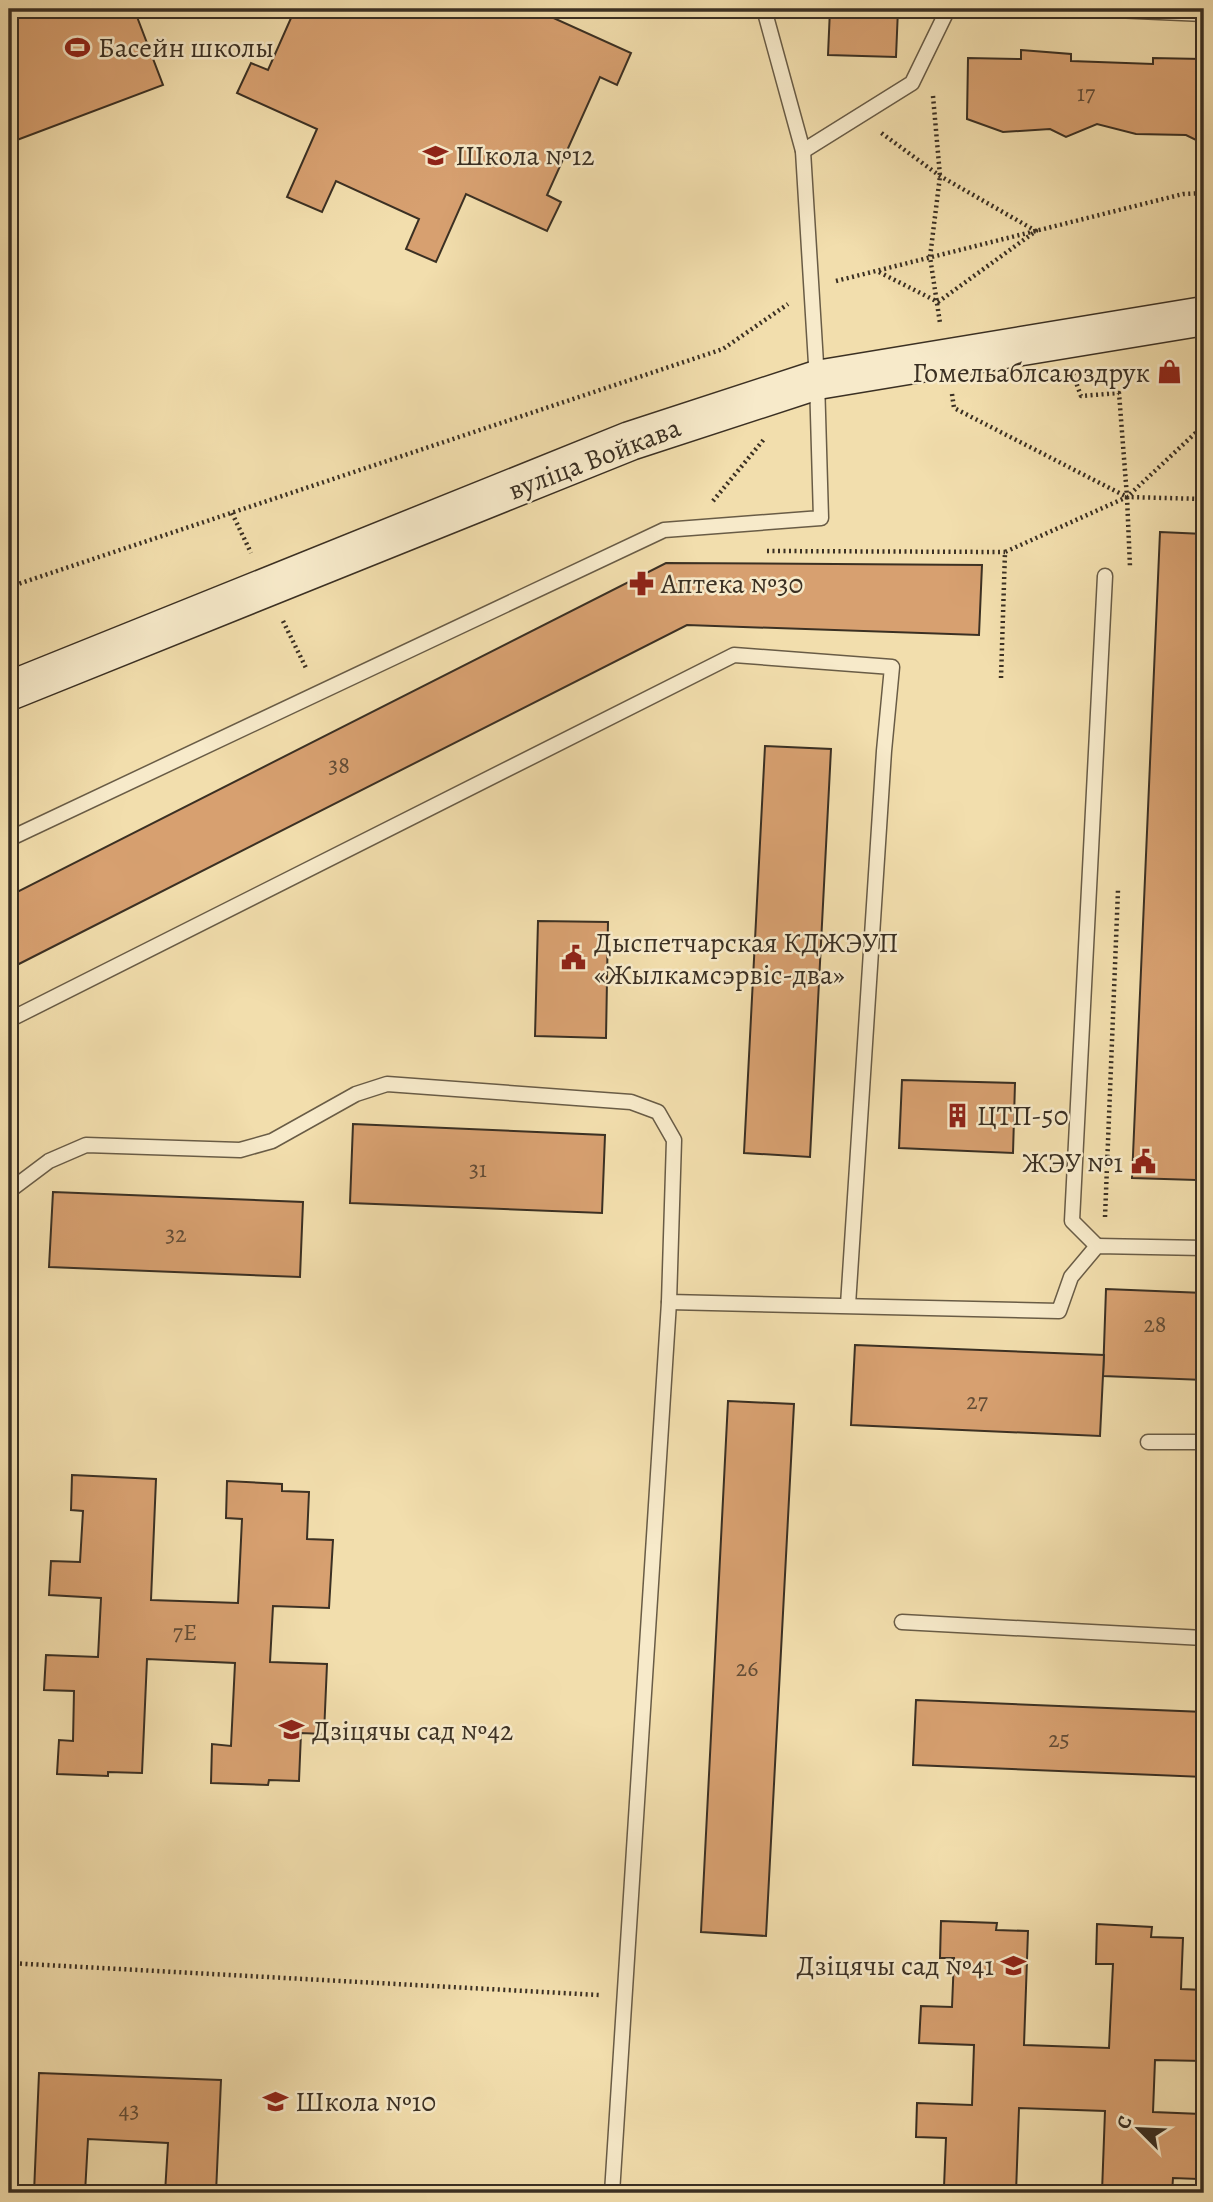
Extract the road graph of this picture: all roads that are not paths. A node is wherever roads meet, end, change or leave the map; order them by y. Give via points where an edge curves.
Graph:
1 (764, 9) edge
2 (948, 9) edge
3 (1093, 9) edge
4 (1204, 14) edge
5 (803, 151) junction
6 (1204, 316) edge
7 (817, 380) junction
8 (1105, 576) dead end
9 (9, 691) edge
10 (9, 839) edge
11 (9, 1020) edge
12 (9, 1191) edge
13 (1097, 1246) junction
14 (1204, 1248) edge
15 (668, 1302) junction
16 (848, 1306) junction
17 (1148, 1442) dead end
18 (1204, 1442) edge
19 (902, 1622) dead end
20 (1204, 1638) edge
21 (612, 2193) edge

1 - 5 lane
2 - 5 lane via 912,83
3 - 4 lane
5 - 7 lane
6 - 7 main road, вуліца Войкава
7 - 9 main road, вуліца Войкава via 630,441
7 - 10 lane via 821,518 664,530
8 - 13 lane via 1072,1221
11 - 16 lane via 734,654 892,667
12 - 15 lane via 49,1161 86,1145 240,1150 272,1141 356,1094 387,1084 631,1102 658,1112 674,1140
13 - 14 lane
13 - 16 lane via 1071,1278 1059,1311
15 - 16 lane
15 - 21 lane
17 - 18 lane
19 - 20 lane

